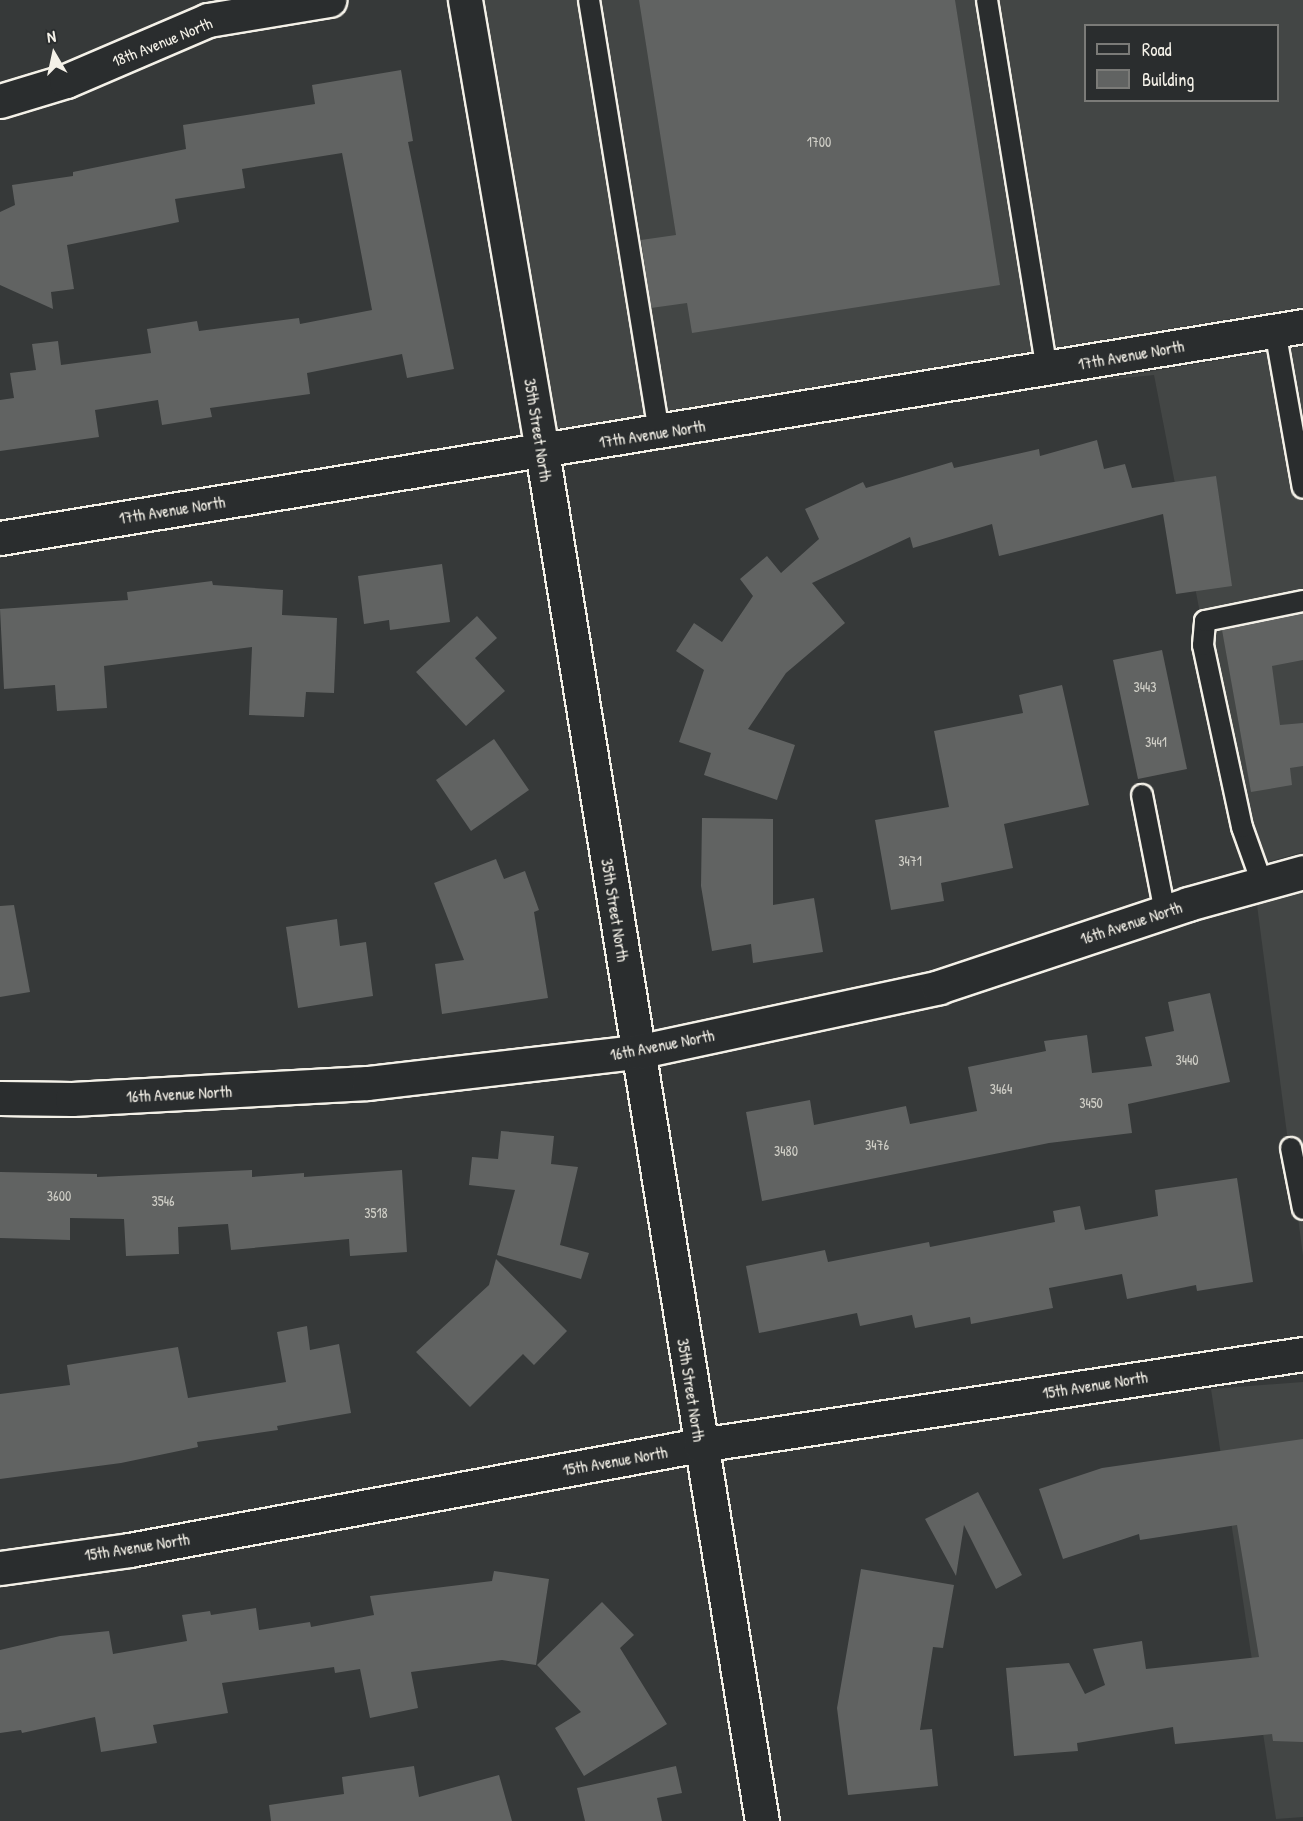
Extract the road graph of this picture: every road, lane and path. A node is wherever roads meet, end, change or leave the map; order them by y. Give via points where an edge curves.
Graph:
1 (329, 0) edge
2 (465, 0) edge
3 (589, 0) edge
4 (987, 0) edge
5 (0, 101) edge
6 (1289, 328) edge
7 (1047, 369) junction
8 (659, 433) junction
9 (542, 451) junction
10 (1303, 488) edge
11 (0, 538) edge
12 (1303, 600) edge
13 (1142, 795) dead end
14 (1303, 872) edge
15 (1262, 883) junction
16 (1165, 912) junction
17 (637, 1052) junction
18 (0, 1098) edge
19 (1291, 1149) dead end
20 (1303, 1209) edge
21 (1303, 1354) edge
22 (700, 1445) junction
23 (0, 1568) edge
24 (762, 1821) edge

1 - 5 street, 18th Avenue North via 208,21 66,81
2 - 9 street, 35th Street North
3 - 8 lane
4 - 7 lane
6 - 7 street, 17th Avenue North
6 - 10 lane
7 - 8 street, 17th Avenue North
8 - 9 street, 17th Avenue North
9 - 11 street, 17th Avenue North
9 - 17 street, 35th Street North
12 - 15 lane via 1205,621 1203,645 1242,827
13 - 16 lane
14 - 15 street, 16th Avenue North
15 - 16 street, 16th Avenue North
16 - 17 street, 16th Avenue North via 939,987
17 - 18 street, 16th Avenue North via 356,1084 96,1098
17 - 22 street, 35th Street North
19 - 20 lane
21 - 22 street, 15th Avenue North
22 - 23 street, 15th Avenue North via 129,1550
22 - 24 street, 35th Street North

